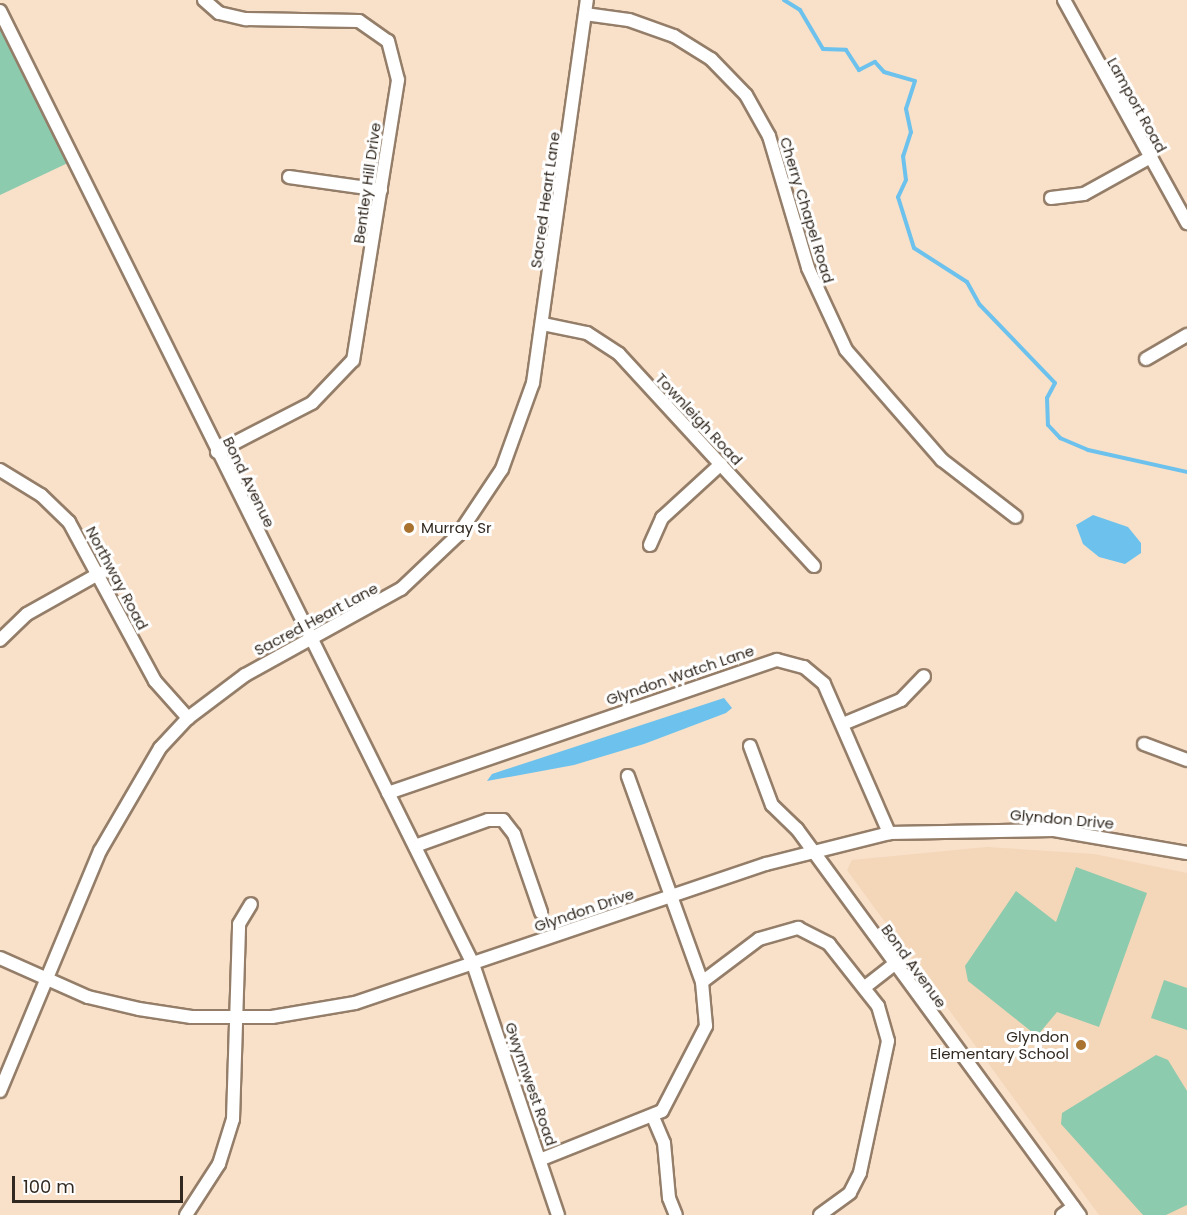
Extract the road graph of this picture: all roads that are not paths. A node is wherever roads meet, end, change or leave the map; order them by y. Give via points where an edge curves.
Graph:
1 (204, 0) edge
2 (587, 0) edge
3 (1064, 0) edge
4 (0, 11) edge
5 (585, 14) junction
6 (1149, 158) junction
7 (290, 177) dead end
8 (381, 190) junction
9 (1051, 198) dead end
10 (1187, 223) edge
11 (543, 324) junction
12 (1187, 335) edge
13 (1146, 359) dead end
14 (218, 452) junction
15 (721, 464) junction
16 (0, 470) edge
17 (1016, 517) dead end
18 (650, 545) dead end
19 (814, 566) dead end
20 (100, 573) junction
21 (0, 640) edge
22 (310, 640) junction
23 (924, 676) dead end
24 (188, 718) junction
25 (843, 724) junction
26 (1144, 744) dead end
27 (750, 746) dead end
28 (1187, 760) edge
29 (628, 776) dead end
30 (388, 793) junction
31 (889, 833) junction
32 (415, 846) junction
33 (810, 850) junction
34 (1187, 853) edge
35 (671, 896) junction
36 (251, 904) dead end
37 (541, 912) dead end
38 (0, 958) edge
39 (473, 964) junction
40 (894, 964) junction
41 (45, 980) junction
42 (702, 982) junction
43 (864, 987) junction
44 (238, 1019) junction
45 (0, 1091) edge
46 (653, 1117) junction
47 (542, 1159) junction
48 (1076, 1211) edge
49 (186, 1215) edge
50 (558, 1215) edge
51 (676, 1215) edge
52 (820, 1215) edge
53 (1062, 1215) edge

1 - 8 street, Bentley Hill Drive via 230,16 345,19 381,33 393,51 398,80
2 - 5 street, Sacred Heart Lane
3 - 6 street, Lamport Road
4 - 14 street, Bond Avenue
5 - 11 street, Sacred Heart Lane
5 - 17 street, Cherry Chapel Road via 629,20 674,36 711,59 735,82 769,136 808,268 846,350 942,460
6 - 9 street via 1084,194
6 - 10 street, Lamport Road
7 - 8 street
8 - 14 street, Bentley Hill Drive via 361,333 347,370 312,403
11 - 15 street, Townleigh Road via 587,333 619,354
11 - 22 street, Sacred Heart Lane via 521,427 472,517 401,589
12 - 13 street
14 - 22 street, Bond Avenue
15 - 18 street via 662,518
15 - 19 street, Townleigh Road
16 - 20 street, Northway Road via 55,507 82,540
20 - 21 street via 27,614
20 - 24 street, Northway Road via 155,681
22 - 24 street, Sacred Heart Lane via 245,675
22 - 30 street, Bond Avenue
23 - 25 street via 901,700
24 - 41 street, Sacred Heart Lane via 121,808
25 - 30 street, Glyndon Watch Lane via 814,674 790,662 764,662
25 - 31 street, Glyndon Watch Lane
26 - 28 street
27 - 33 street, Bond Avenue via 772,805
29 - 35 street
30 - 32 street, Bond Avenue
31 - 33 street, Glyndon Drive
31 - 34 street, Glyndon Drive via 1054,830
32 - 37 street via 488,820 503,820 514,834
32 - 39 street, Bond Avenue
33 - 35 street, Glyndon Drive
33 - 40 street, Bond Avenue
35 - 39 street, Glyndon Drive
35 - 42 street
36 - 44 street via 239,924
38 - 41 street, Glyndon Drive
39 - 44 street, Glyndon Drive via 355,1003
39 - 47 street, Gwynnwest Road
40 - 43 street
40 - 48 street, Bond Avenue
41 - 44 street, Glyndon Drive via 139,1009
41 - 45 street, Sacred Heart Lane
42 - 43 street via 759,939 786,927 818,936
42 - 46 street via 707,1005 702,1037 669,1102
43 - 52 street via 884,1016 885,1059 860,1173 850,1193
44 - 49 street via 233,1119 219,1164
46 - 47 street
46 - 51 street via 664,1143 669,1198
47 - 50 street, Gwynnwest Road
48 - 53 street

